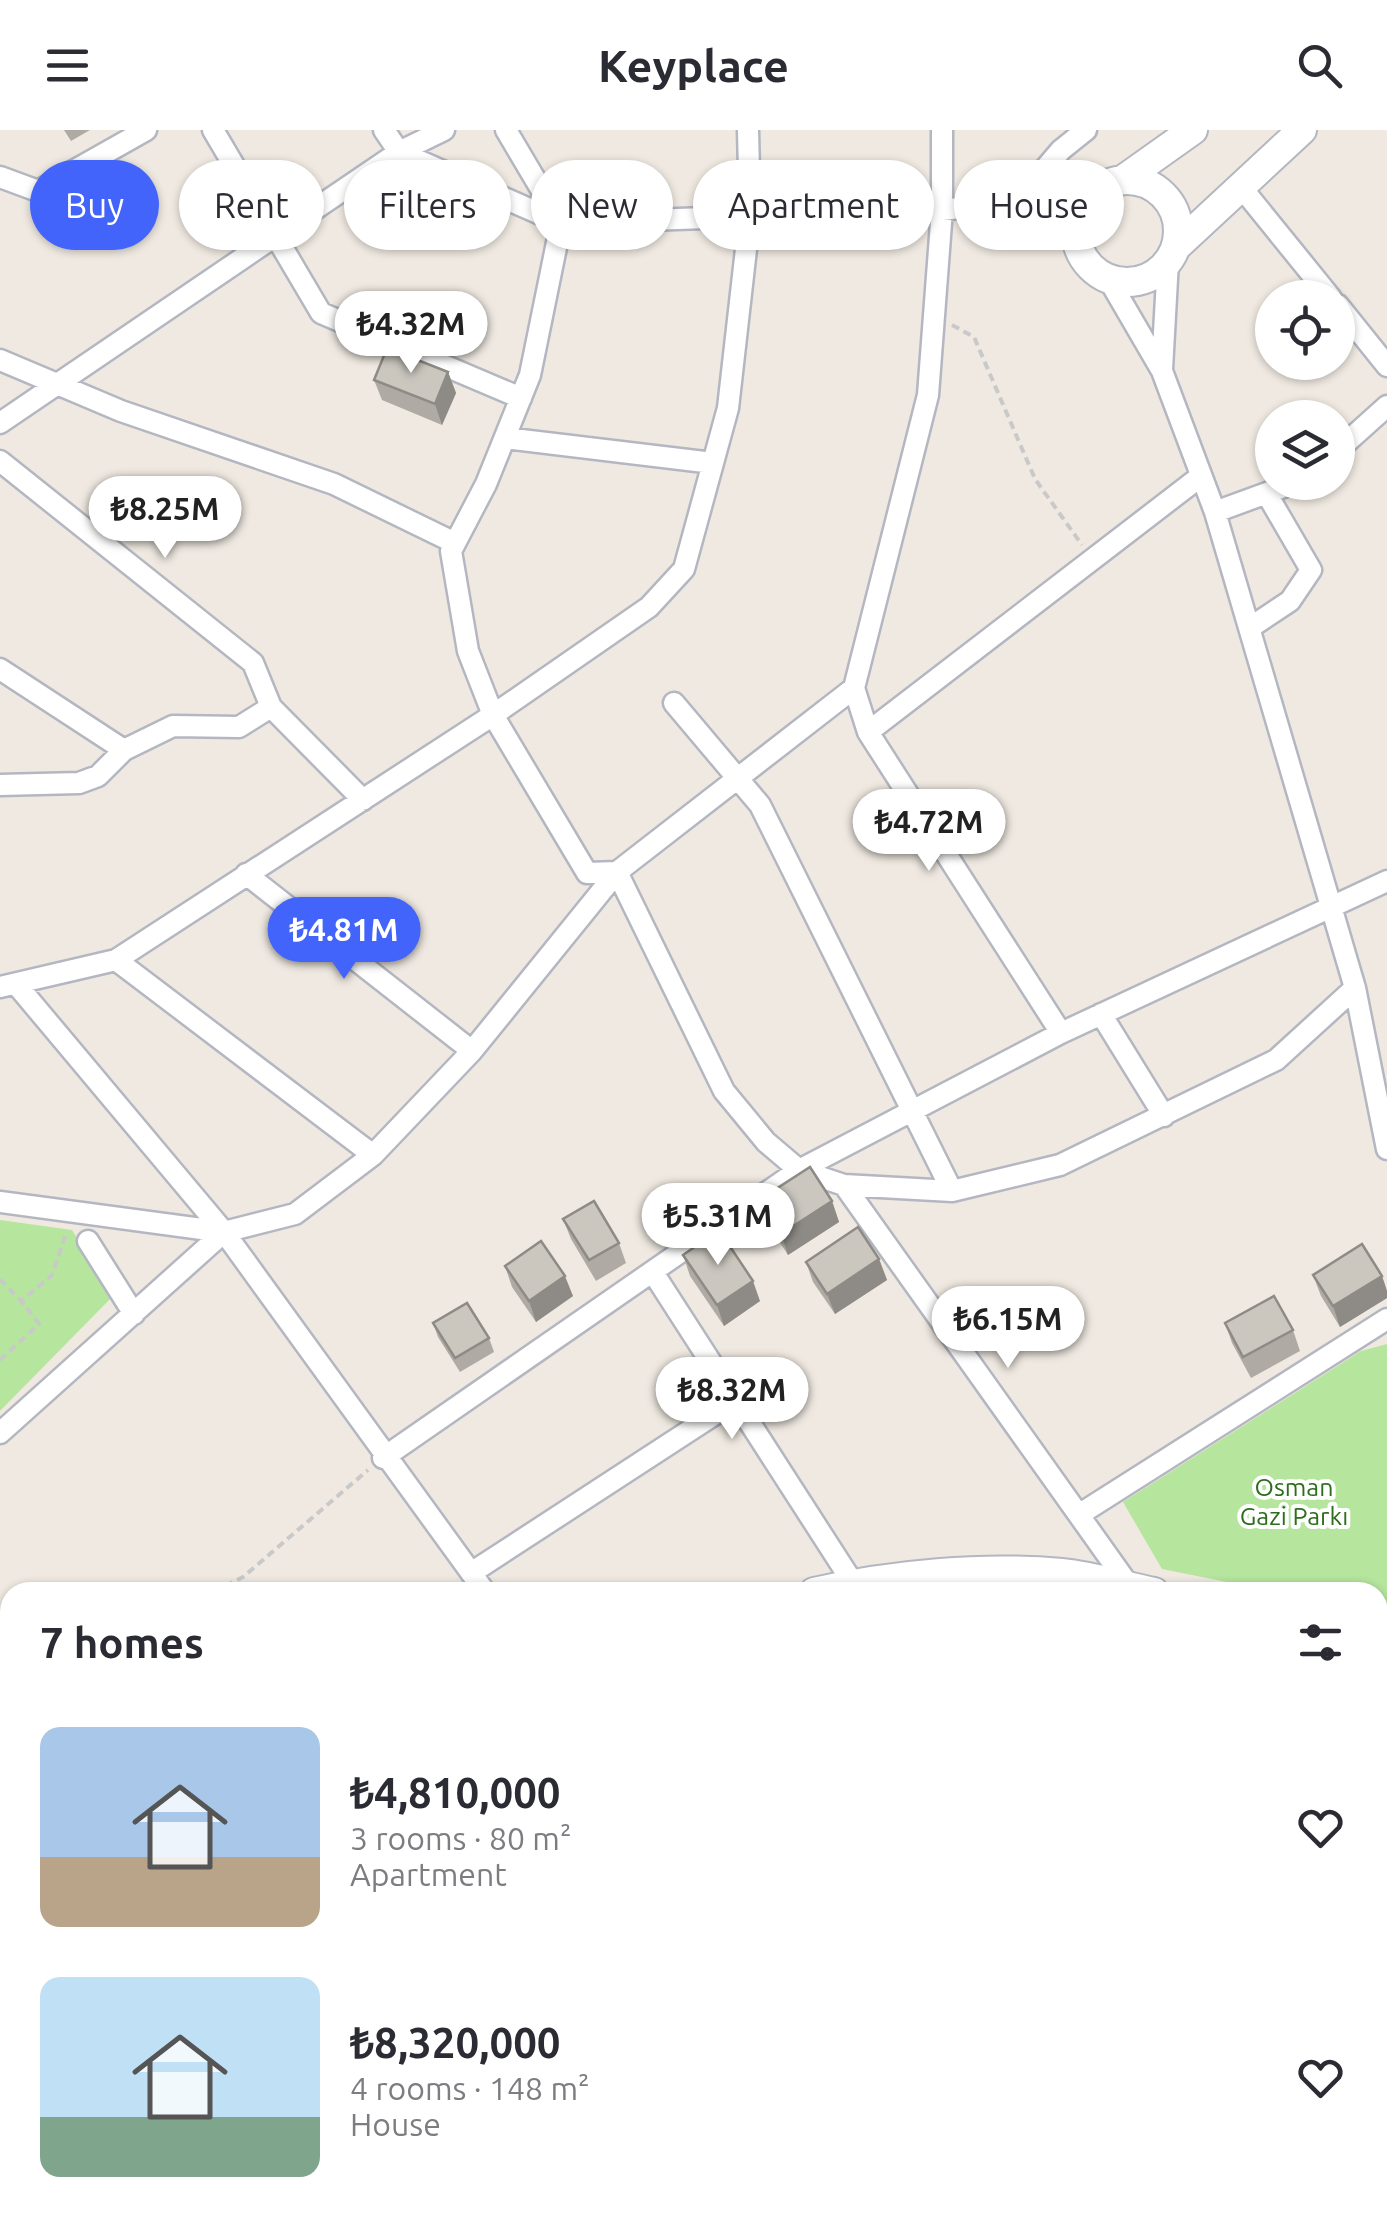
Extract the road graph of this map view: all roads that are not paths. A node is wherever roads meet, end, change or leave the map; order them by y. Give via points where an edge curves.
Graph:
1 (146, 130) edge
2 (213, 130) edge
3 (384, 130) edge
4 (444, 130) edge
5 (506, 130) edge
6 (748, 130) edge
7 (942, 130) edge
8 (1086, 130) edge
9 (1193, 130) edge
10 (1302, 130) edge
11 (398, 152) junction
12 (231, 160) edge
13 (749, 160) edge
14 (1053, 160) edge
15 (531, 172) edge
16 (0, 177) edge
17 (1124, 179) joint
18 (1241, 187) junction
19 (324, 203) edge
20 (954, 208) edge
21 (531, 209) edge
22 (934, 210) edge
23 (942, 210) junction
24 (254, 250) edge
25 (283, 250) edge
26 (555, 250) edge
27 (746, 250) edge
28 (1079, 250) edge
29 (1172, 254) junction
30 (1109, 280) junction
31 (1316, 280) edge
32 (1355, 326) edge
33 (0, 360) edge
34 (1387, 366) edge
35 (1162, 371) junction
36 (59, 382) junction
37 (521, 398) junction
38 (1387, 406) edge
39 (0, 422) edge
40 (1355, 435) edge
41 (505, 438) junction
42 (0, 461) edge
43 (712, 463) junction
44 (1201, 476) junction
45 (1255, 500) edge
46 (1270, 500) edge
47 (1215, 512) junction
48 (453, 542) junction
49 (1251, 627) junction
50 (0, 669) edge
51 (854, 688) junction
52 (674, 703) dead end
53 (272, 706) junction
54 (494, 715) junction
55 (868, 732) junction
56 (124, 750) junction
57 (740, 781) junction
58 (0, 785) edge
59 (362, 800) junction
60 (617, 872) junction
61 (246, 874) junction
62 (1387, 881) edge
63 (1332, 906) junction
64 (116, 960) junction
65 (8, 986) edge
66 (1355, 988) junction
67 (1101, 1014) junction
68 (1061, 1033) junction
69 (472, 1051) junction
70 (912, 1110) junction
71 (1164, 1116) junction
72 (1387, 1149) edge
73 (373, 1155) junction
74 (799, 1170) junction
75 (844, 1185) junction
76 (952, 1192) junction
77 (0, 1202) edge
78 (224, 1232) junction
79 (88, 1241) dead end
80 (654, 1274) junction
81 (134, 1314) junction
82 (1387, 1319) edge
83 (736, 1401) junction
84 (0, 1433) edge
85 (383, 1458) junction
86 (1080, 1514) junction
87 (471, 1573) junction
88 (478, 1582) edge
89 (852, 1582) edge
90 (877, 1582) edge
91 (1105, 1582) edge
92 (1135, 1582) edge

1 - 16 street via 38,191
2 - 12 street
3 - 11 street
4 - 11 street
5 - 15 street
6 - 13 street
7 - 23 street
8 - 14 street
9 - 17 street
10 - 18 street
11 - 19 street
11 - 21 street
17 - 29 street via 1142,181 1168,200 1176,214
18 - 29 street
18 - 31 street
20 - 23 street
22 - 23 street
23 - 51 street via 928,395
24 - 36 street
25 - 37 street via 321,313
26 - 37 street
27 - 43 street via 728,408
28 - 30 street
29 - 30 street via 1142,280
29 - 35 street
30 - 35 street
32 - 34 street
33 - 36 street
35 - 44 street
36 - 39 street
36 - 48 street via 121,411 334,484
37 - 41 street
38 - 40 street
41 - 43 street
41 - 48 street
42 - 53 street via 253,664
43 - 54 street via 684,569 650,606
44 - 47 street
44 - 55 street
45 - 47 street
46 - 49 street via 1312,570 1290,601
47 - 49 street
48 - 54 street via 468,651
49 - 63 street
50 - 56 street
51 - 55 street
51 - 57 street
52 - 57 street
53 - 56 street via 239,727 173,726
53 - 59 street
54 - 59 street
54 - 60 street via 586,874
55 - 68 street
56 - 58 street via 98,776 79,783
57 - 60 street
57 - 70 street via 760,805
59 - 61 street
60 - 69 street
60 - 74 street via 724,1090
61 - 64 street
61 - 69 street
62 - 63 street
63 - 66 street
63 - 67 street
64 - 65 street
64 - 73 street
65 - 78 street
66 - 71 street via 1276,1060
66 - 72 street
67 - 68 street
67 - 71 street
68 - 70 street
69 - 73 street
70 - 74 street
70 - 76 street
71 - 76 street via 1060,1165
73 - 78 street via 295,1214
74 - 75 street
74 - 80 street
75 - 76 street
75 - 86 street
77 - 78 street
78 - 81 street
78 - 85 street
79 - 81 street
80 - 83 street
80 - 85 street
81 - 84 street
82 - 86 street
83 - 87 street
83 - 89 street
85 - 87 street
86 - 92 street
87 - 88 street
90 - 91 street via 1019,1570

